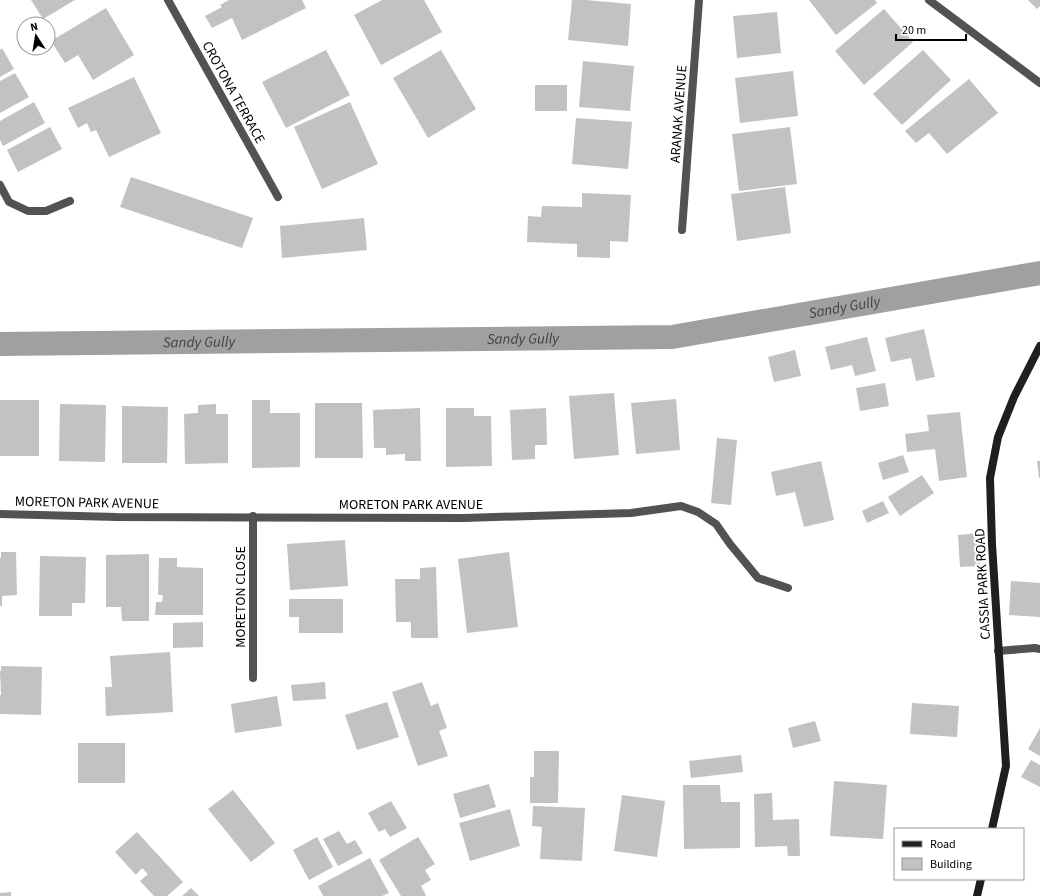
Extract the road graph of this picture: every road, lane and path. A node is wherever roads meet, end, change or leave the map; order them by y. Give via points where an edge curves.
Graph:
1 (168, 0) edge
2 (699, 0) edge
3 (929, 0) edge
4 (1040, 83) edge
5 (0, 185) edge
6 (278, 196) dead end
7 (70, 201) dead end
8 (682, 230) dead end
9 (1040, 346) edge
10 (0, 514) edge
11 (253, 516) junction
12 (788, 588) dead end
13 (1040, 649) edge
14 (998, 651) junction
15 (252, 678) dead end
16 (992, 828) edge
17 (981, 880) edge
18 (977, 896) edge

1 - 6 street, CROTONA TERRACE
2 - 8 street, ARANAK AVENUE
3 - 4 street
5 - 7 street via 9,202 28,211 46,211
9 - 14 main road, CASSIA PARK ROAD via 1014,397 998,437 990,478
10 - 11 street, MORETON PARK AVENUE
11 - 12 street, MORETON PARK AVENUE via 464,518 631,513 682,506 698,512 716,524 758,578
11 - 15 street, MORETON CLOSE
13 - 14 street
14 - 16 main road, CASSIA PARK ROAD via 1006,766
17 - 18 main road

